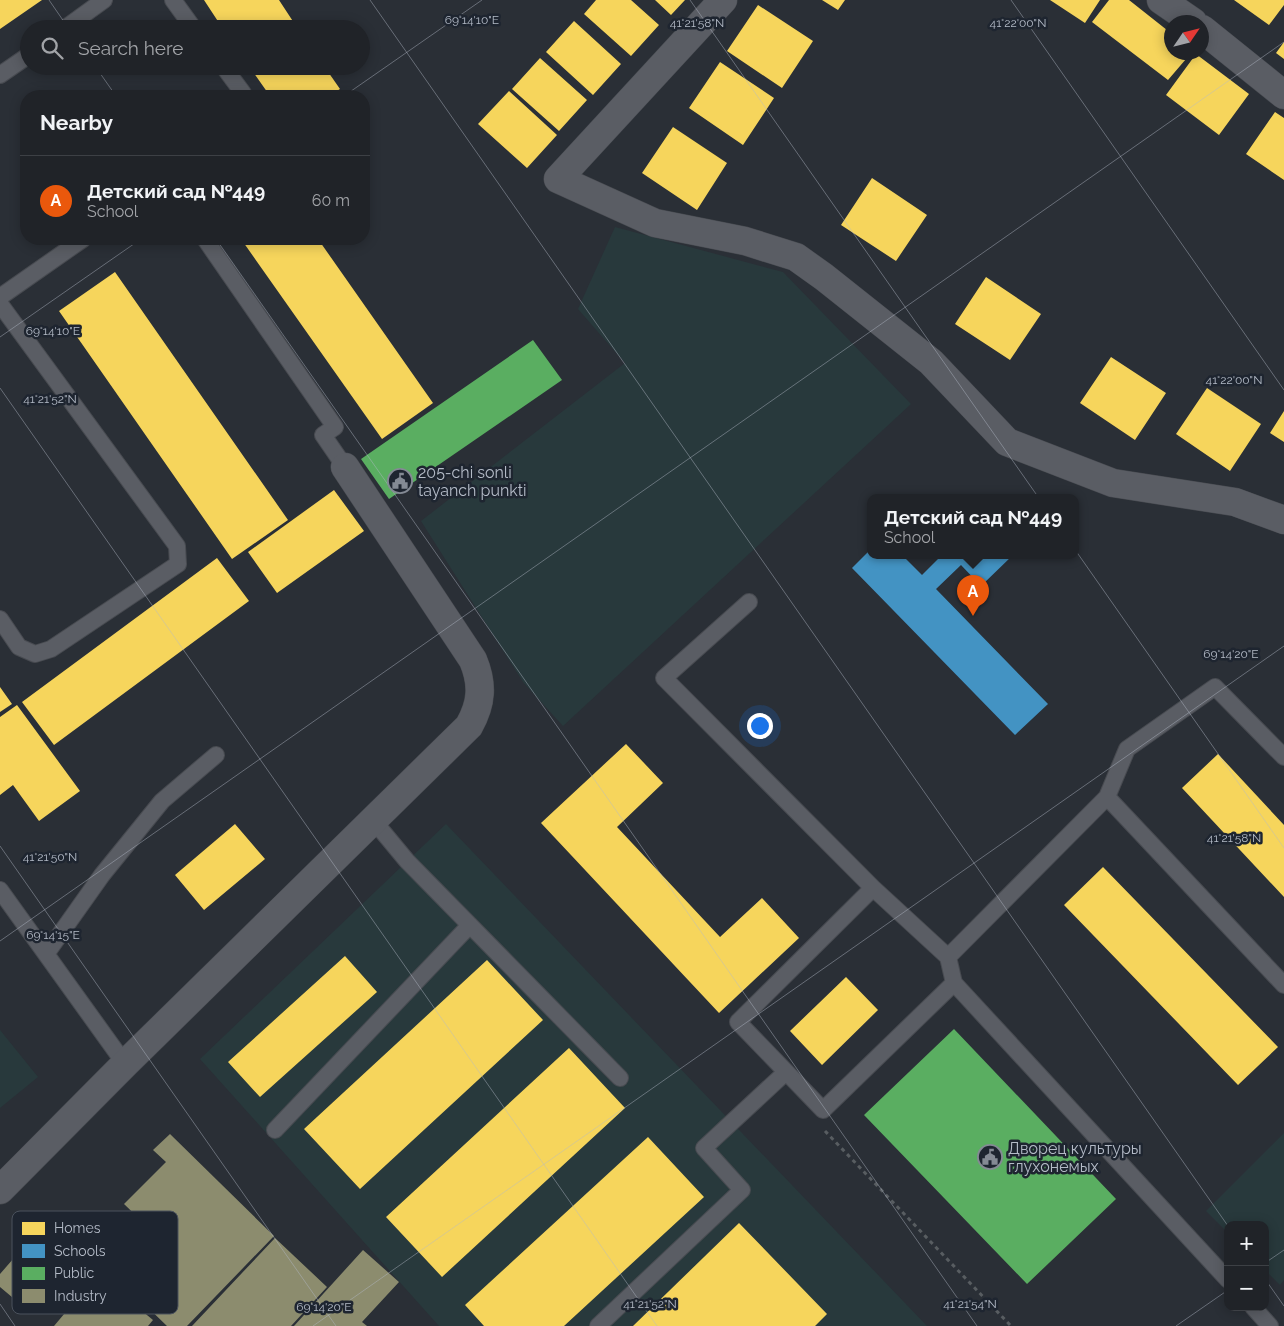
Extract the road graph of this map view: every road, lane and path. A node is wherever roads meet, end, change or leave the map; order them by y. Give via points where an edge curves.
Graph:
1 (104, 0) edge
2 (172, 0) edge
3 (723, 0) edge
4 (1161, 0) edge
5 (1183, 15) edge
6 (76, 20) edge
7 (187, 20) edge
8 (1209, 35) edge
9 (20, 61) edge
10 (229, 75) edge
11 (0, 76) edge
12 (241, 90) edge
13 (1284, 95) edge
14 (74, 245) edge
15 (209, 245) edge
16 (0, 297) edge
17 (0, 304) edge
18 (345, 467) joint
19 (1284, 520) edge
20 (750, 602) dead end
21 (0, 619) edge
22 (216, 755) dead end
23 (1284, 757) edge
24 (1107, 797) junction
25 (373, 820) junction
26 (873, 888) junction
27 (0, 890) edge
28 (470, 925) junction
29 (46, 954) junction
30 (948, 956) junction
31 (954, 983) junction
32 (1284, 986) edge
33 (124, 1064) junction
34 (786, 1072) junction
35 (620, 1078) dead end
36 (275, 1130) dead end
37 (825, 1131) dead end
38 (0, 1190) edge
39 (1224, 1276) edge
40 (1256, 1311) edge
41 (598, 1326) edge
42 (1011, 1326) edge
43 (1270, 1326) edge

1 - 6 lane
2 - 7 lane
3 - 19 street via 558,179 655,223 745,241 796,258 931,362 1007,442 1113,483 1235,502
4 - 5 street
8 - 13 street
9 - 11 lane
10 - 12 lane
14 - 16 lane
15 - 18 lane via 335,427 323,436
17 - 21 lane via 177,546 178,564 51,649 34,654 19,648
18 - 25 street via 469,652 477,668 480,688 478,707 469,726
20 - 26 lane via 664,678
22 - 29 lane via 162,801 102,875
23 - 24 lane via 1215,687 1128,749
24 - 30 lane
24 - 32 lane
25 - 28 lane via 407,861
25 - 33 street
26 - 30 lane
26 - 34 lane via 738,1022
27 - 29 lane
28 - 35 lane
28 - 36 lane
29 - 33 lane
30 - 31 lane
31 - 34 lane via 823,1110
31 - 39 lane
33 - 38 street
34 - 41 lane via 704,1148 742,1190
37 - 42 path
40 - 43 lane

